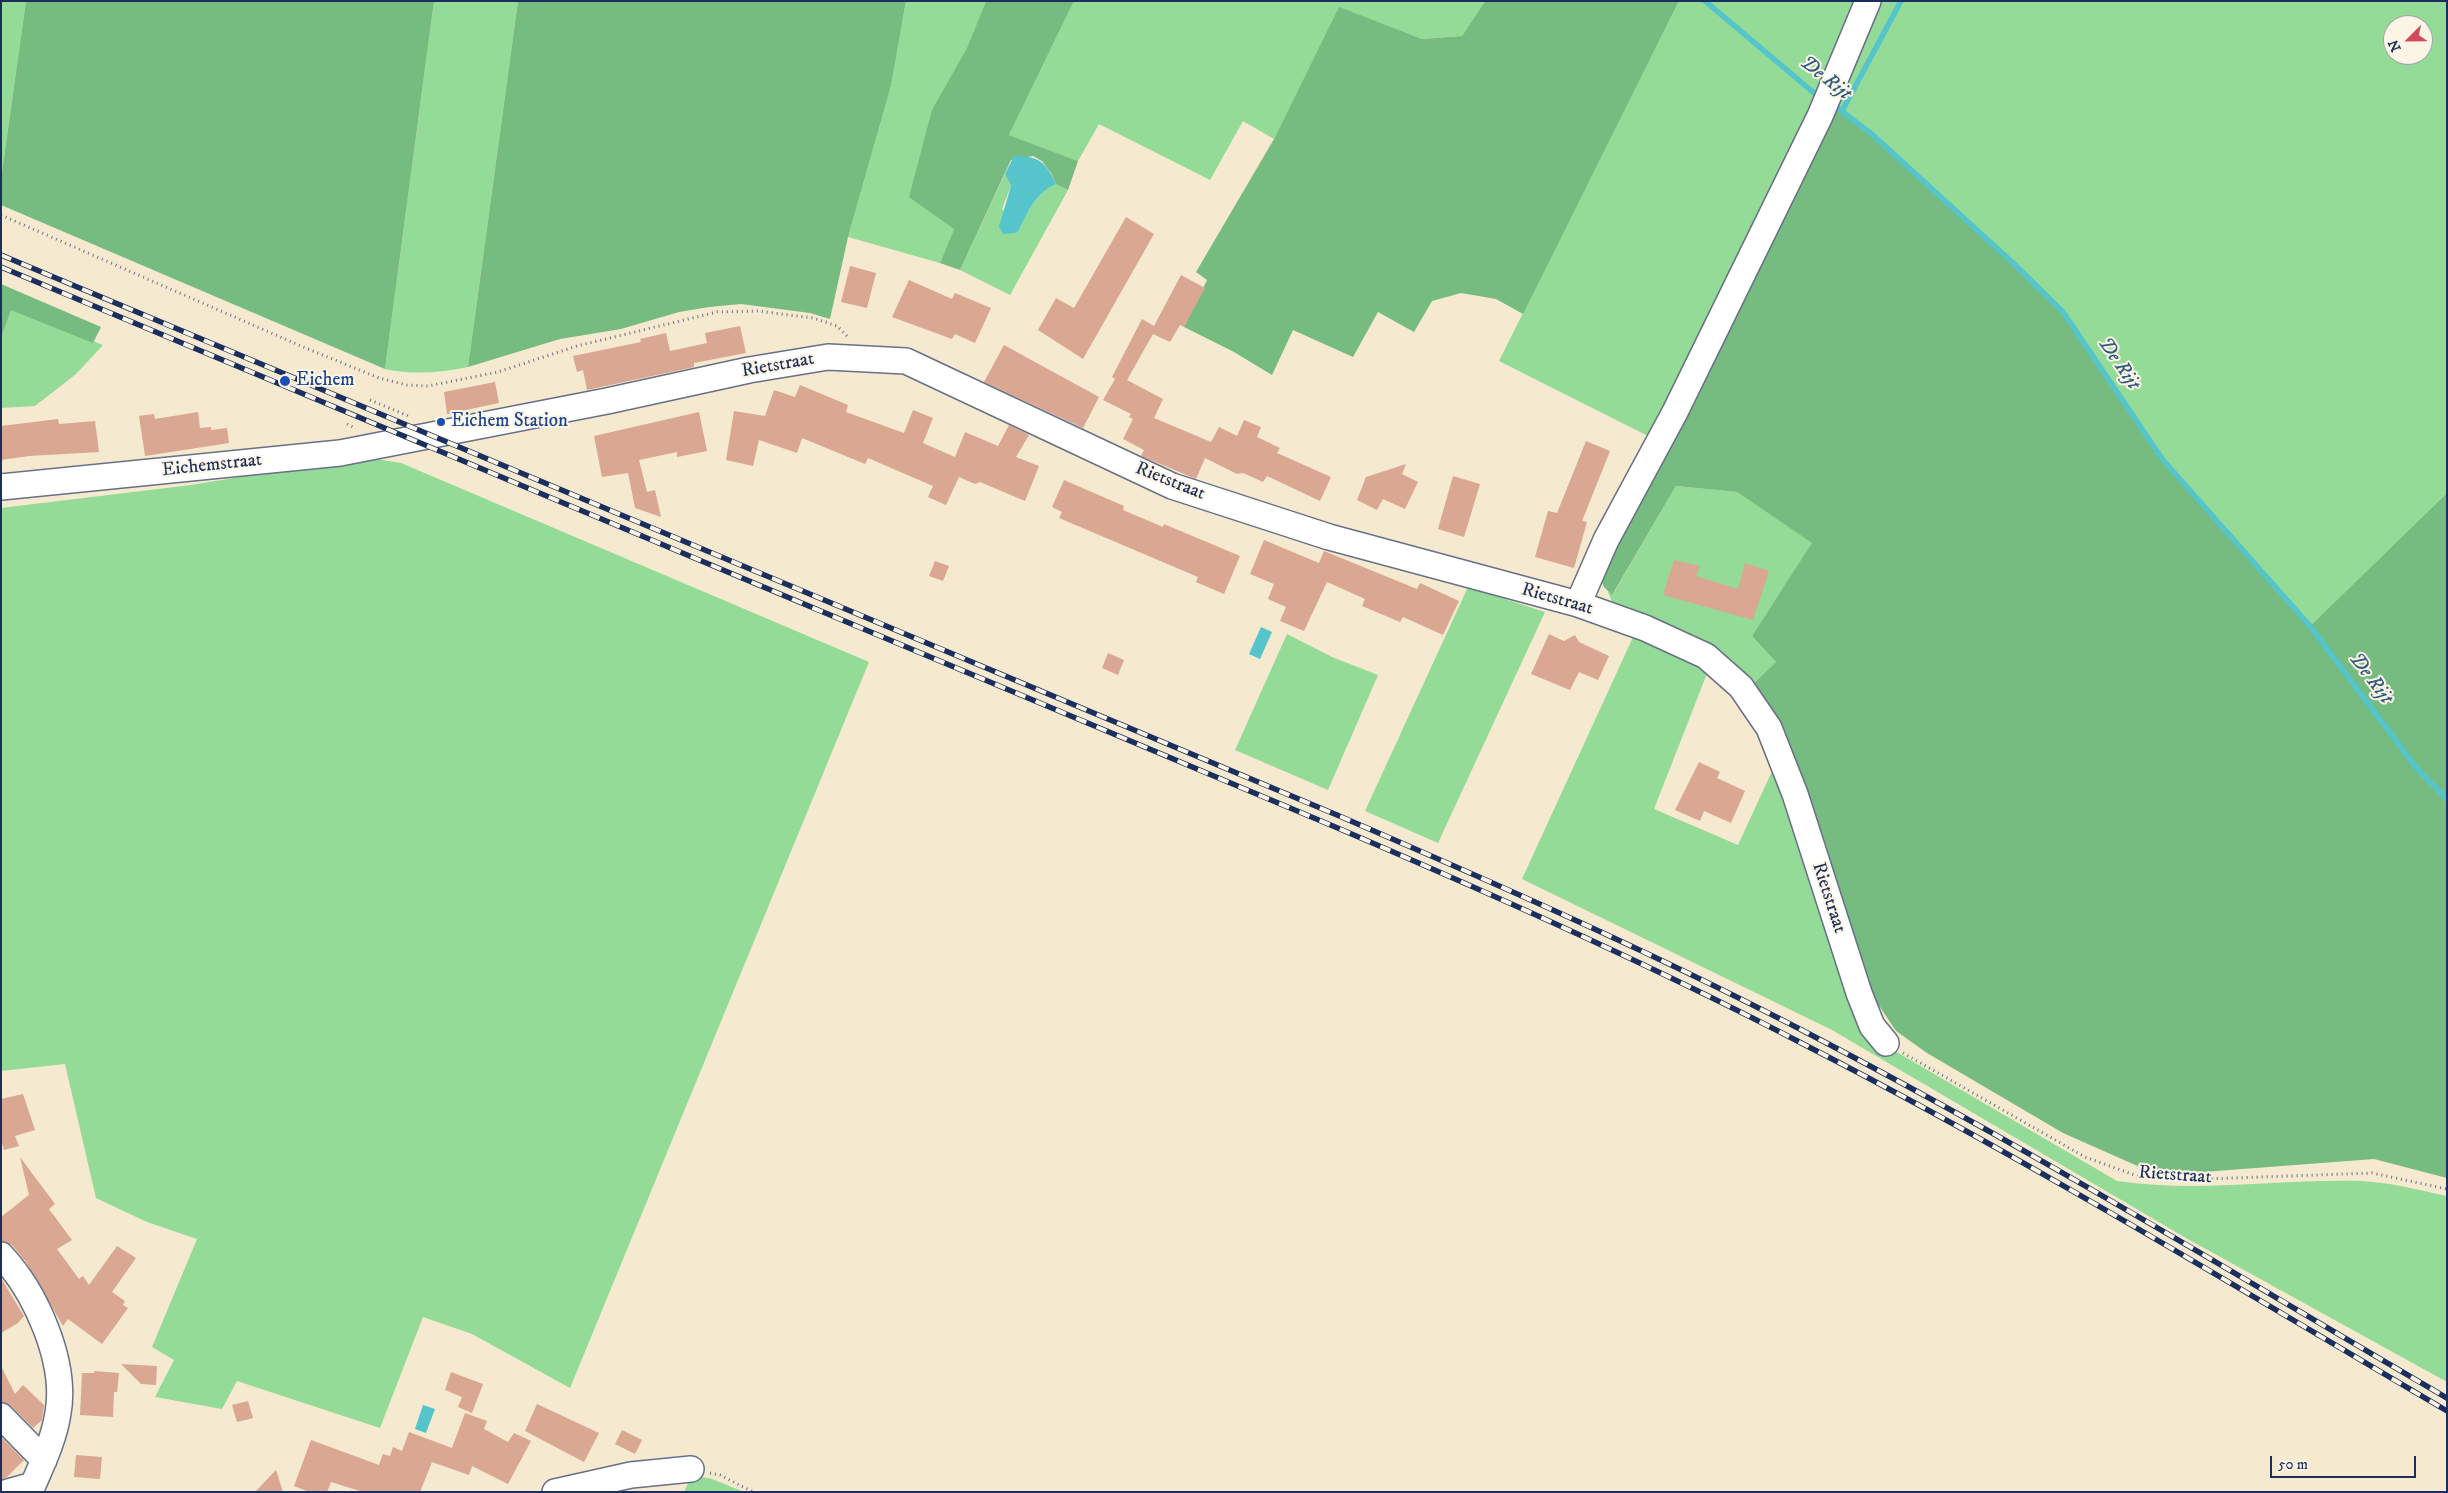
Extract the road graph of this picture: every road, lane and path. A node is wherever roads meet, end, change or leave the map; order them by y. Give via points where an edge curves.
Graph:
1 (1868, 1) edge
2 (1, 215) edge
3 (852, 357) junction
4 (421, 437) joint
5 (1, 487) edge
6 (1578, 604) junction
7 (1886, 1043) joint
8 (2447, 1189) edge
9 (1, 1255) edge
10 (1, 1416) edge
11 (44, 1460) junction
12 (691, 1469) joint
13 (37, 1489) edge
14 (8, 1492) edge
15 (555, 1492) edge
16 (753, 1492) edge

1 - 6 street via 1820,116 1675,412 1606,540
2 - 3 path via 308,349 379,378 407,385 428,386 498,372 577,346 717,312 756,311 813,318 837,326 852,340
3 - 4 street, Rietstraat via 828,357 749,370
3 - 6 street, Rietstraat via 906,361 1172,486 1329,537
4 - 5 street, Eichemstraat via 340,454
6 - 7 street, Rietstraat via 1645,628 1706,656 1741,687 1769,728 1795,794 1859,993 1872,1026
7 - 8 path, Rietstraat via 2085,1157 2143,1178 2372,1173
9 - 11 street via 28,1291 58,1368 59,1411
10 - 11 street
11 - 13 street
12 - 15 street via 631,1475
12 - 16 path via 720,1475
13 - 14 street

